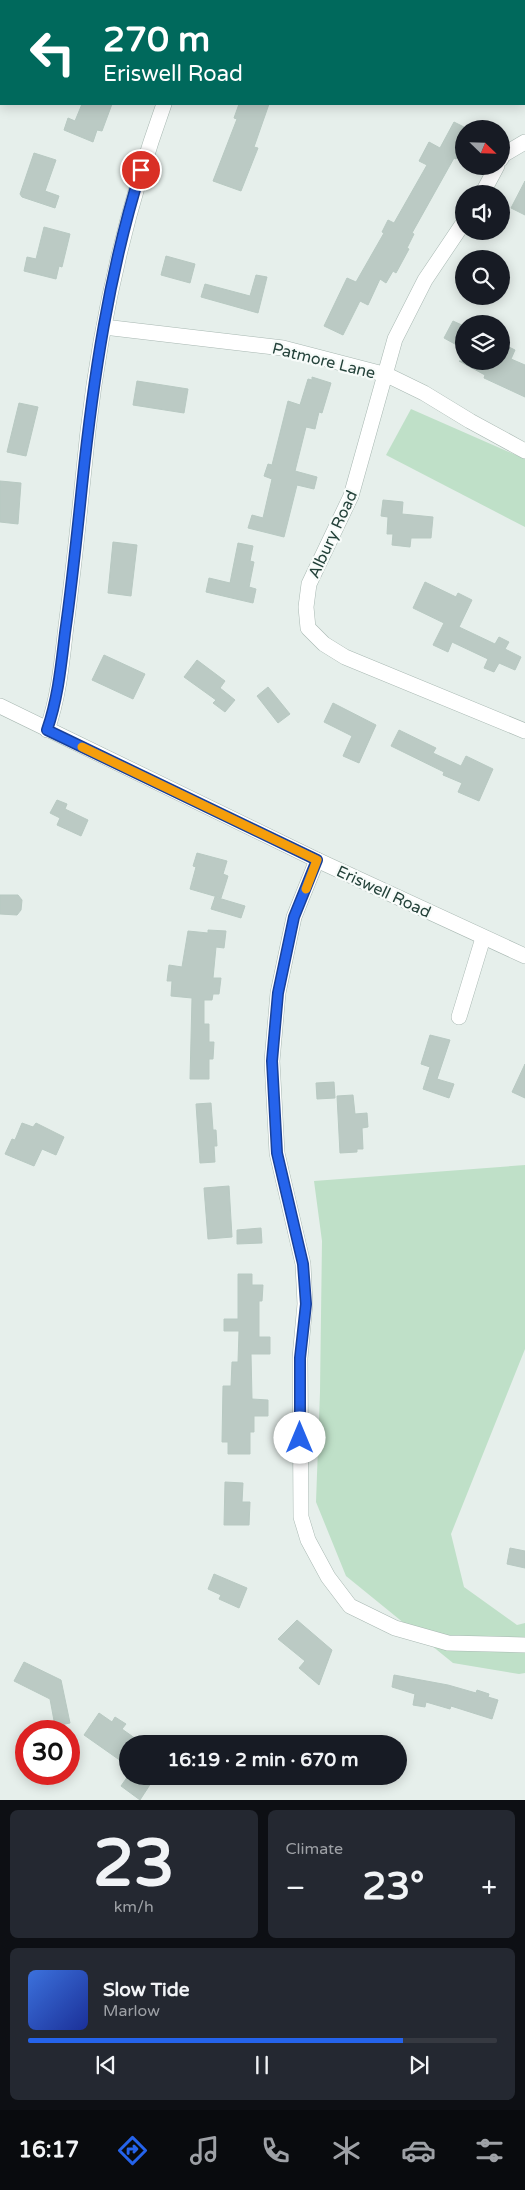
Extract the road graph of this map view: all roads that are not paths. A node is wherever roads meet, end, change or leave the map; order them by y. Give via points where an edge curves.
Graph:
1 (164, 105) edge
2 (525, 142) edge
3 (510, 152) edge
4 (455, 235) edge
5 (104, 327) junction
6 (387, 375) junction
7 (525, 451) edge
8 (0, 706) edge
9 (47, 730) junction
10 (525, 731) edge
11 (317, 860) junction
12 (483, 938) junction
13 (525, 956) edge
14 (459, 1018) dead end
15 (525, 1644) edge

1 - 5 street via 121,240
2 - 3 street
4 - 6 street, Albury Road via 409,311 395,340
5 - 6 street, Patmore Lane via 283,348
5 - 9 street via 88,428 57,695
6 - 7 street, Patmore Lane
6 - 10 street, Albury Road via 351,496 309,584 308,628 324,644 345,657
8 - 9 street, Eriswell Road
9 - 11 street, Eriswell Road
11 - 12 street, Eriswell Road
11 - 15 street via 294,917 278,993 272,1061 277,1153 303,1264 306,1304 300,1358 301,1517 308,1540 328,1578 350,1606 395,1628 448,1643
12 - 13 street, Eriswell Road
12 - 14 street

